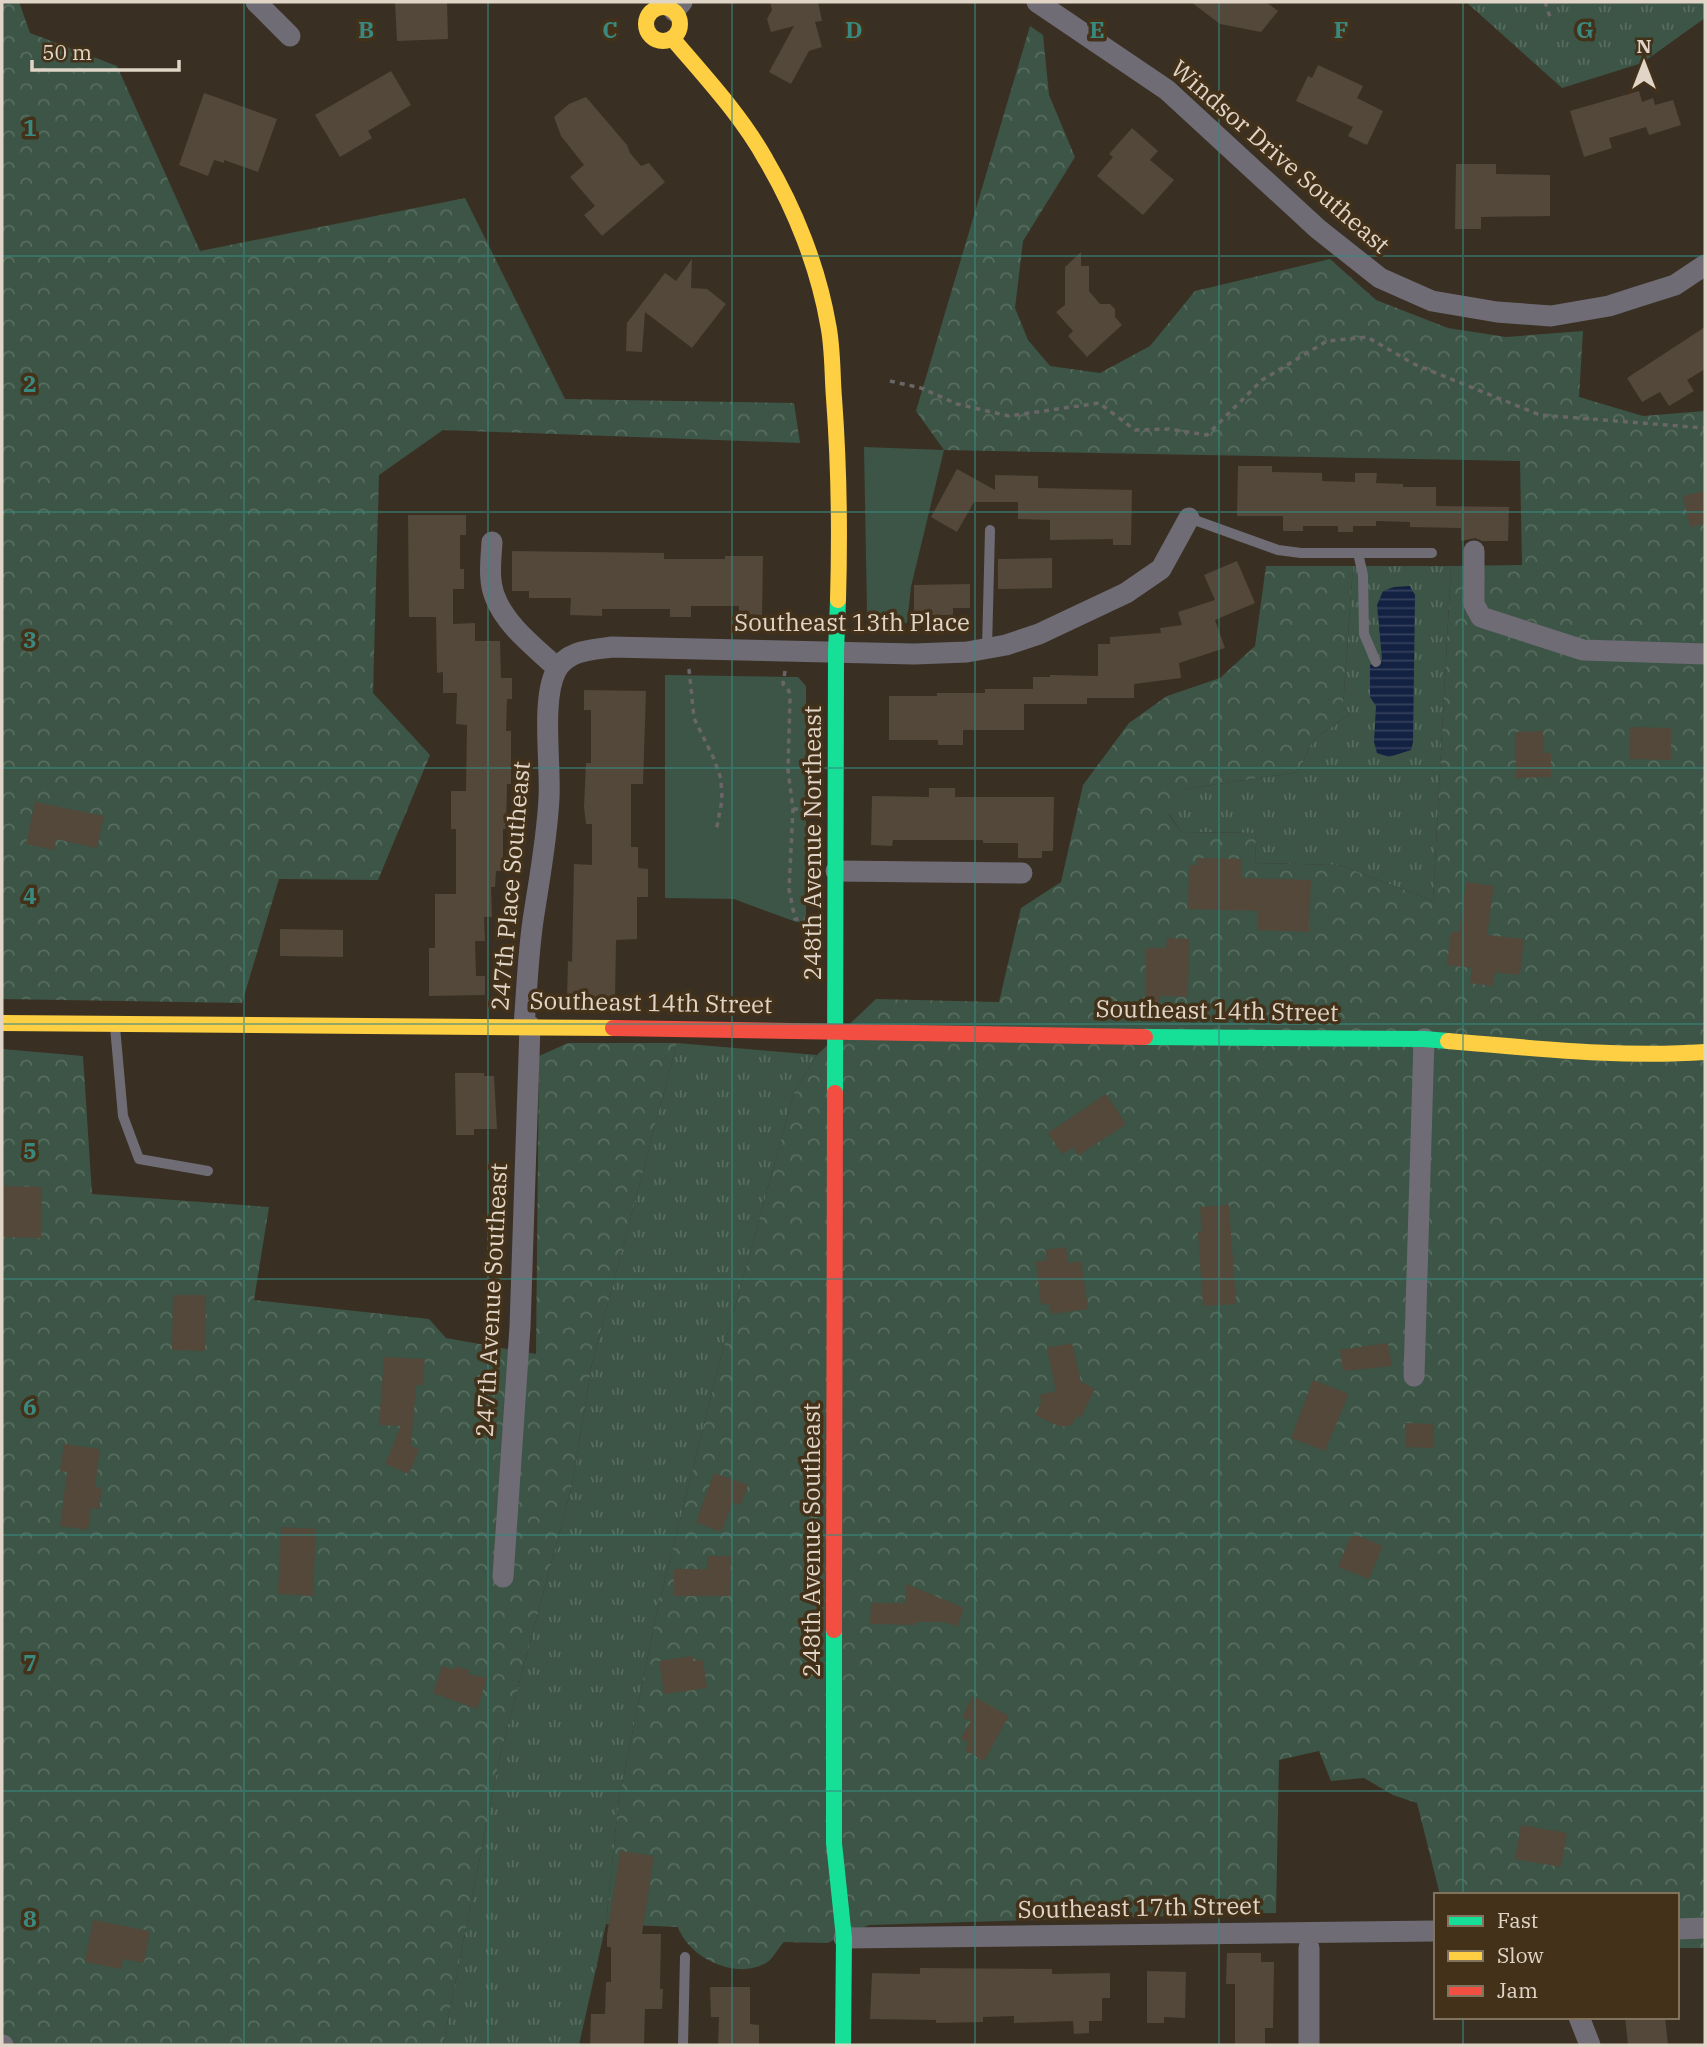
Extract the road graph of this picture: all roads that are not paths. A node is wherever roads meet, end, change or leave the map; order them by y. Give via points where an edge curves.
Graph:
1 (256, 2) edge
2 (1037, 2) edge
3 (678, 6) edge
4 (290, 36) dead end
5 (672, 38) junction
6 (1705, 265) edge
7 (1189, 518) joint
8 (990, 530) dead end
9 (492, 542) dead end
10 (1474, 551) dead end
11 (1358, 553) junction
12 (1432, 553) dead end
13 (988, 648) junction
14 (836, 652) junction
15 (1705, 654) edge
16 (1376, 662) dead end
17 (557, 668) junction
18 (836, 871) junction
19 (1022, 873) dead end
20 (2, 1023) edge
21 (115, 1024) junction
22 (527, 1026) junction
23 (836, 1033) junction
24 (1424, 1039) junction
25 (1705, 1052) edge
26 (208, 1171) dead end
27 (1415, 1376) dead end
28 (503, 1577) dead end
29 (1705, 1928) edge
30 (1679, 1929) edge
31 (1434, 1931) edge
32 (844, 1938) junction
33 (1310, 1948) dead end
34 (685, 1957) dead end
35 (1580, 2019) edge
36 (683, 2045) edge
37 (843, 2045) edge
38 (1309, 2045) edge
39 (1590, 2045) edge

1 - 4 street
2 - 6 street, Windsor Drive Southeast via 1167,90 1318,229 1380,278 1433,301 1552,316 1609,306 1675,285
3 - 5 street via 680,25
3 - 5 street via 644,10 649,33 662,41
5 - 14 street, 248th Avenue Northeast via 739,117 767,160 790,206 827,315 836,424
7 - 11 lane via 1278,550
7 - 13 street, Southeast 13th Place via 1161,569 1126,593 1038,634
8 - 13 lane
9 - 17 street via 490,577 495,598 510,622
10 - 15 street via 1474,604 1481,617 1583,650
11 - 12 lane
11 - 16 lane via 1364,635
13 - 14 street, Southeast 13th Place via 914,654
14 - 17 street, Southeast 13th Place via 612,647 580,651
14 - 18 street, 248th Avenue Northeast
17 - 22 street, 247th Place Southeast via 549,694 549,796 533,916
18 - 19 street
18 - 23 street, 248th Avenue Northeast
20 - 21 street, Southeast 14th Street
21 - 22 street, Southeast 14th Street
21 - 26 lane via 123,1116 138,1159
22 - 23 street, Southeast 14th Street
22 - 28 street, 247th Avenue Southeast via 520,1326
23 - 24 street, Southeast 14th Street
23 - 32 street, 248th Avenue Southeast via 834,1843
24 - 25 street, Southeast 14th Street via 1577,1052
24 - 27 street
29 - 30 street
31 - 32 street, Southeast 17th Street
32 - 37 street, 248th Avenue Southeast
33 - 38 street
34 - 36 lane
35 - 39 street

